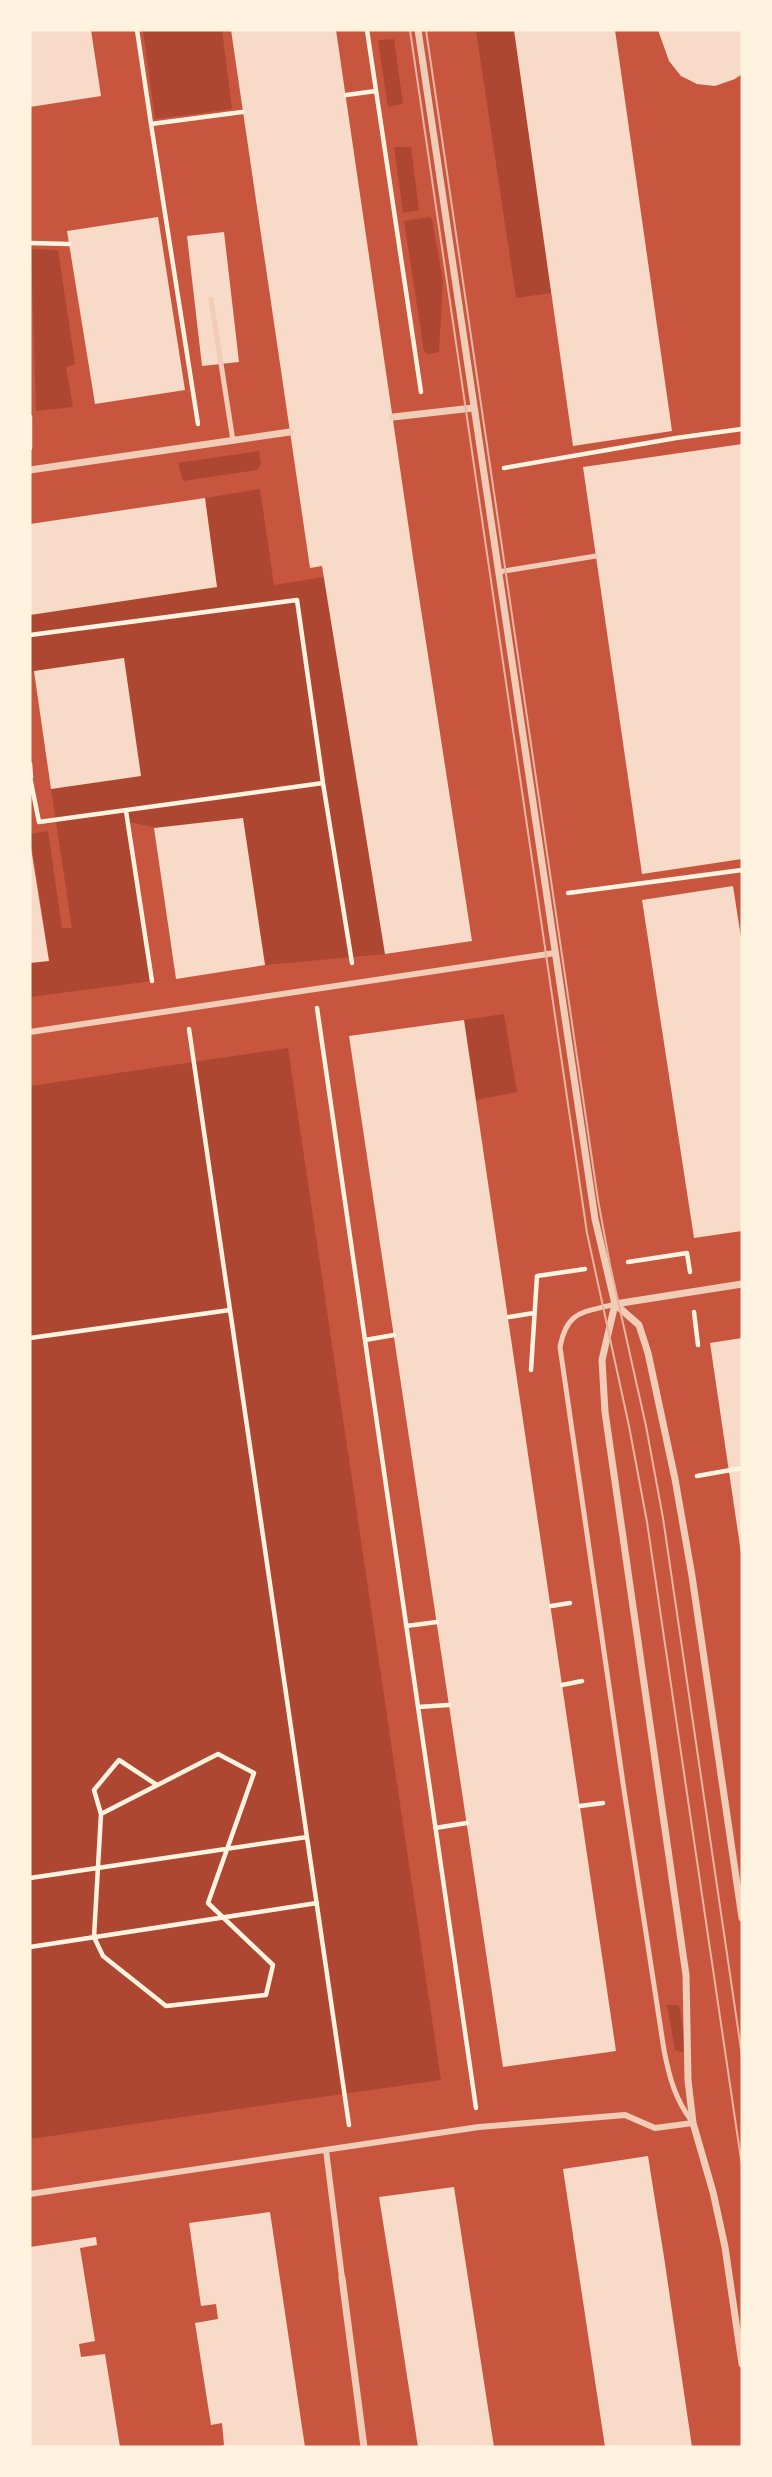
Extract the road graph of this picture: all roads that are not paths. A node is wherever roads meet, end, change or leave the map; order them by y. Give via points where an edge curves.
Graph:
1 (418, 30) edge
2 (211, 299) dead end
3 (473, 408) junction
4 (393, 417) dead end
5 (290, 432) dead end
6 (233, 441) junction
7 (30, 470) edge
8 (596, 556) dead end
9 (498, 572) junction
10 (555, 953) junction
11 (30, 1032) edge
12 (742, 1284) edge
13 (615, 1304) junction
14 (742, 1919) edge
15 (693, 2123) junction
16 (326, 2150) junction
17 (30, 2194) edge
18 (342, 2278) joint
19 (742, 2364) edge
20 (364, 2447) edge

1 - 3 street
2 - 6 lane
3 - 4 street
3 - 9 street
5 - 6 street
6 - 7 street
8 - 9 lane
9 - 10 street
10 - 11 street
10 - 13 street via 595,1219
12 - 13 street
13 - 14 street via 639,1325 675,1479
13 - 15 street via 602,1360 605,1412 686,1975
13 - 15 lane via 578,1313 569,1320 560,1347 664,2050 674,2090
15 - 16 street via 655,2128 625,2115 479,2127
15 - 19 street via 725,2247
16 - 17 street
16 - 18 street
18 - 20 street

